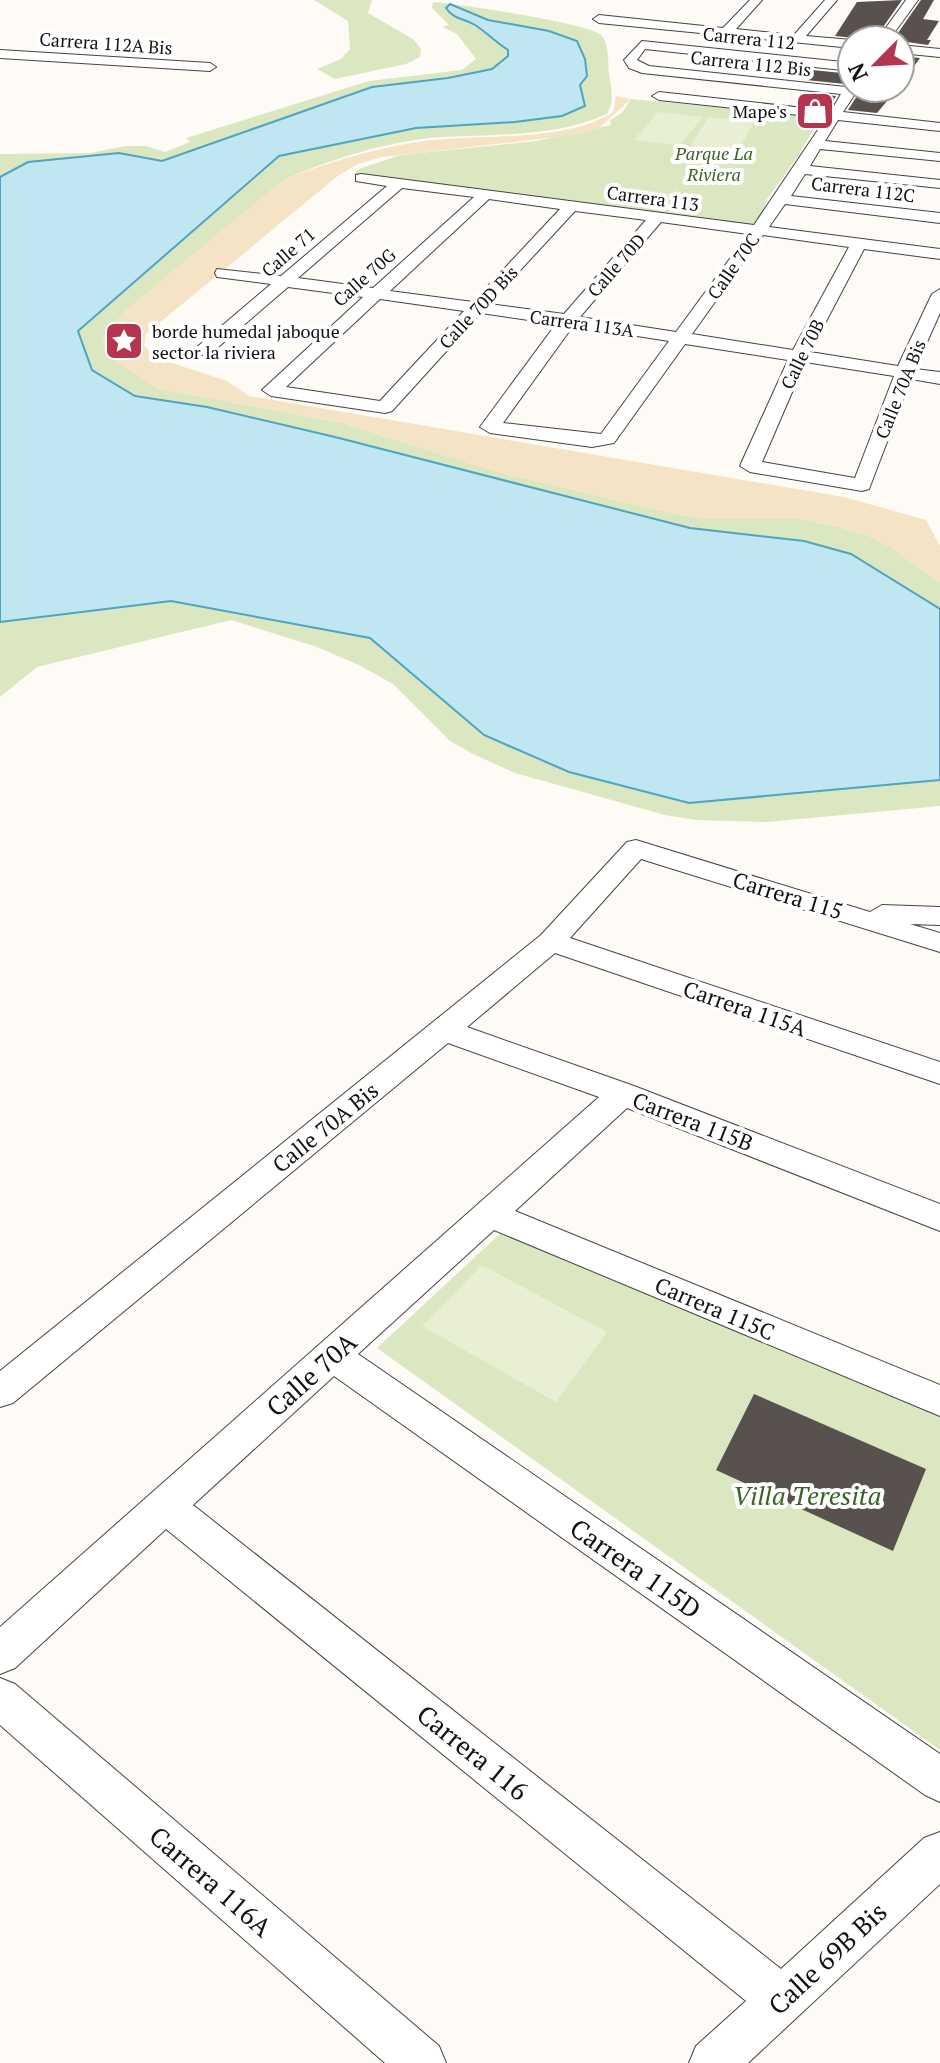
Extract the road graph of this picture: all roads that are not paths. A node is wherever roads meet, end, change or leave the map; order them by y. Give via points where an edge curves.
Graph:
1 (756, 0) edge
2 (831, 0) edge
3 (912, 0) edge
4 (599, 19) dead end
5 (895, 24) edge
6 (727, 31) junction
7 (797, 39) junction
8 (836, 43) edge
9 (916, 51) edge
10 (940, 53) edge
11 (0, 54) edge
12 (836, 65) edge
13 (210, 67) dead end
14 (647, 70) joint
15 (836, 89) edge
16 (659, 96) dead end
17 (841, 104) edge
18 (833, 116) junction
19 (933, 121) edge
20 (815, 144) junction
21 (940, 157) edge
22 (801, 169) junction
23 (361, 178) dead end
24 (399, 183) junction
25 (940, 184) edge
26 (485, 195) junction
27 (781, 199) junction
28 (570, 207) junction
29 (940, 218) edge
30 (655, 219) junction
31 (758, 232) junction
32 (859, 243) junction
33 (940, 254) edge
34 (223, 273) dead end
35 (285, 281) junction
36 (375, 294) junction
37 (940, 294) edge
38 (477, 308) junction
39 (568, 320) junction
40 (683, 338) junction
41 (203, 351) dead end
42 (799, 356) junction
43 (904, 373) junction
44 (940, 378) edge
45 (385, 407) joint
46 (607, 439) joint
47 (862, 485) joint
48 (636, 848) joint
49 (843, 912) junction
50 (940, 916) edge
51 (551, 942) junction
52 (940, 943) edge
53 (444, 1030) junction
54 (940, 1073) edge
55 (623, 1094) junction
56 (489, 1214) junction
57 (940, 1218) edge
58 (331, 1355) junction
59 (0, 1392) edge
60 (940, 1401) edge
61 (165, 1505) junction
62 (0, 1654) edge
63 (0, 1698) edge
64 (940, 1780) edge
65 (940, 1854) edge
66 (782, 2000) junction
67 (422, 2063) edge
68 (713, 2063) edge

1 - 6 street
2 - 7 street
3 - 5 street
4 - 6 street
6 - 7 street
7 - 8 street
9 - 10 street
11 - 13 street, Carrera 112A Bis
12 - 14 street, Carrera 112 via 642,45 630,60
14 - 15 street, Carrera 112 Bis
16 - 18 street
17 - 18 street, Calle 70C
18 - 19 street
18 - 20 street, Calle 70C
20 - 21 street
20 - 22 street, Calle 70C
22 - 25 street
22 - 27 street, Calle 70C
23 - 24 street, Carrera 113
24 - 26 street, Carrera 113
24 - 35 street, Calle 71
26 - 28 street, Carrera 113
26 - 36 street, Calle 70G
27 - 29 street, Carrera 112C
27 - 31 street, Calle 70C
28 - 30 street, Carrera 113
28 - 38 street, Calle 70D Bis
30 - 31 street, Carrera 113
30 - 39 street, Calle 70D
31 - 32 street, Carrera 113
31 - 40 street, Calle 70C
32 - 33 street, Carrera 113
32 - 42 street, Calle 70B
34 - 35 street, Carrera 113A
35 - 36 street, Carrera 113A
35 - 41 street, Calle 71
36 - 38 street, Carrera 113A
36 - 45 street, Calle 70G via 271,390
37 - 43 street, Calle 70A Bis
38 - 39 street, Carrera 113A
38 - 45 street, Calle 70D Bis
39 - 40 street, Carrera 113A
39 - 46 street, Calle 70D via 490,427
40 - 42 street, Carrera 113A
40 - 46 street, Calle 70C
42 - 43 street, Carrera 113A
42 - 47 street, Calle 70B via 750,466
43 - 44 street, Carrera 113A
43 - 47 street, Calle 70A Bis
48 - 49 street, Carrera 115
48 - 51 street, Calle 70A Bis
49 - 50 street
49 - 52 street, Carrera 115
51 - 53 street, Calle 70A Bis
51 - 54 street, Carrera 115A
53 - 55 street, Carrera 115B
53 - 59 street, Calle 70A Bis
55 - 56 street, Calle 70A
55 - 57 street, Carrera 115B
56 - 58 street, Calle 70A
56 - 60 street, Carrera 115C
58 - 61 street, Calle 70A
58 - 64 street, Carrera 115D
61 - 62 street, Calle 70A
61 - 66 street, Carrera 116
63 - 67 street, Carrera 116A
65 - 66 street, Calle 69B Bis
66 - 68 street, Calle 69B Bis

